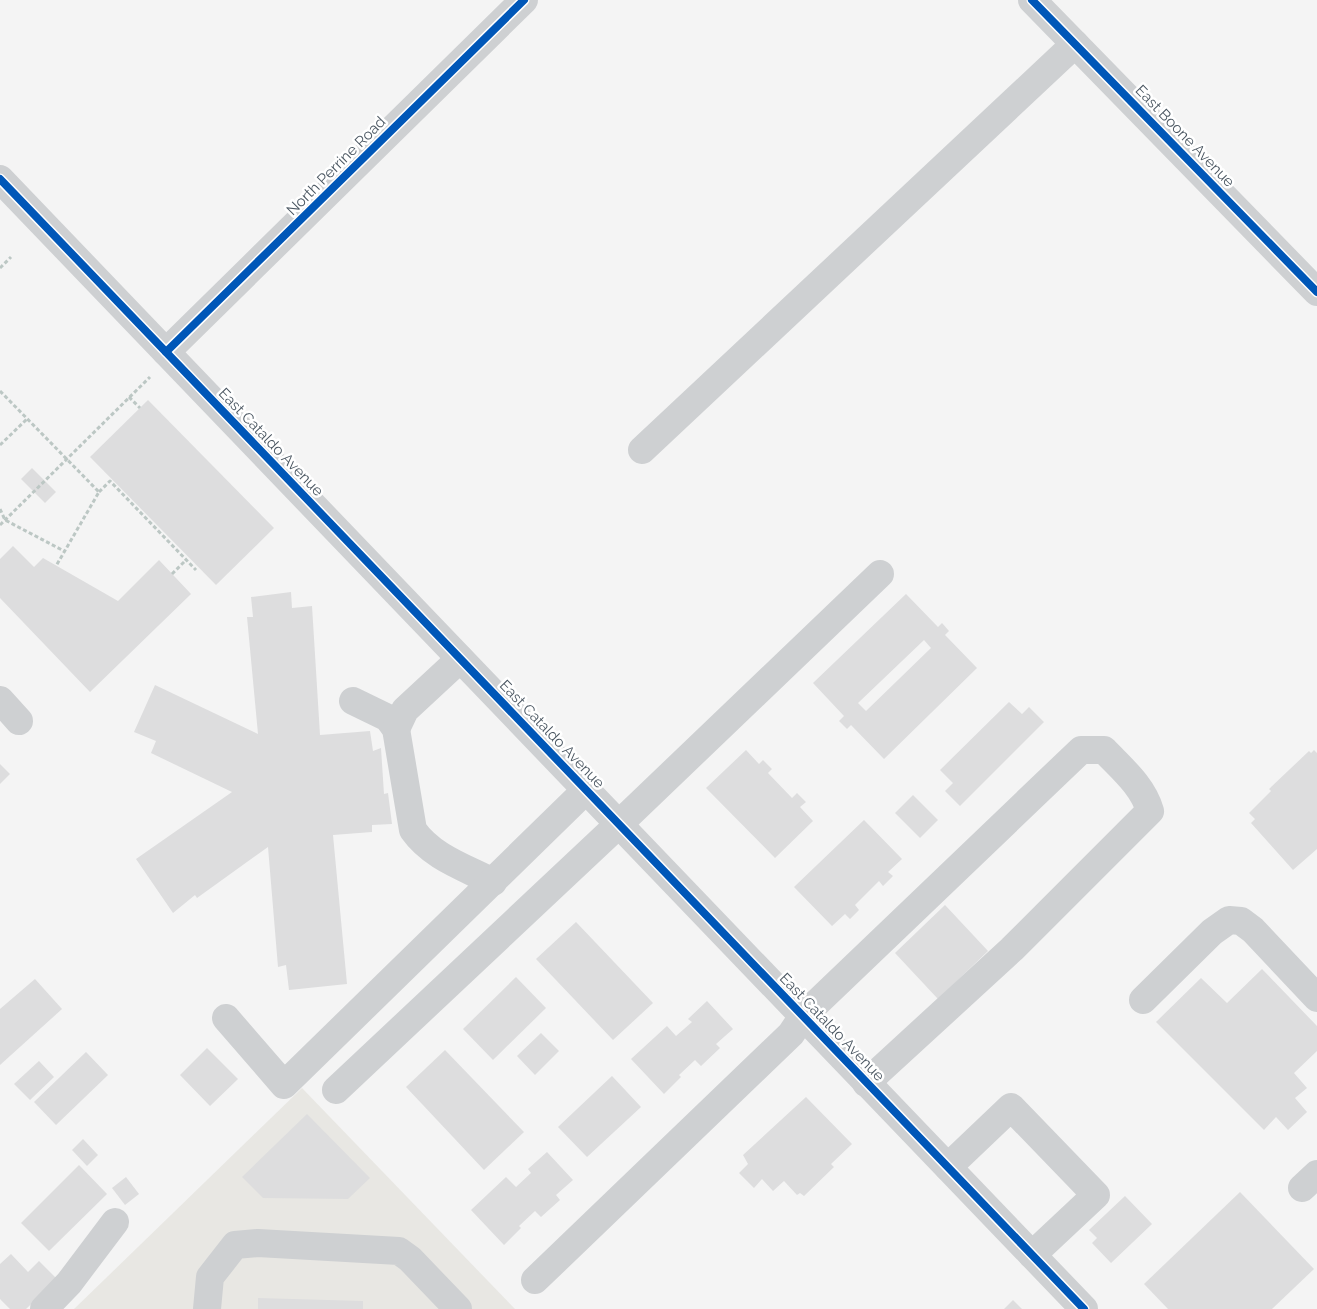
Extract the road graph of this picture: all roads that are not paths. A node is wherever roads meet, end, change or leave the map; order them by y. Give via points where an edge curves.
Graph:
1 (524, 0) edge
2 (1032, 0) edge
3 (1075, 44) junction
4 (0, 179) edge
5 (1317, 292) edge
6 (160, 363) junction
7 (642, 450) dead end
8 (880, 574) dead end
9 (460, 659) junction
10 (0, 700) edge
11 (353, 701) dead end
12 (19, 721) dead end
13 (396, 729) junction
14 (586, 790) junction
15 (619, 824) junction
16 (493, 882) junction
17 (1317, 998) edge
18 (1143, 1000) dead end
19 (803, 1016) junction
20 (226, 1018) dead end
21 (866, 1083) junction
22 (336, 1090) dead end
23 (948, 1167) junction
24 (115, 1222) dead end
25 (1032, 1256) junction
26 (535, 1280) dead end
27 (44, 1309) edge
28 (207, 1309) edge
29 (458, 1309) edge
30 (1084, 1309) edge

1 - 6 street, North Perrine Road
2 - 3 street, East Boone Avenue
3 - 5 street, East Boone Avenue
3 - 7 street
4 - 6 street, East Cataldo Avenue
6 - 9 street, East Cataldo Avenue
8 - 15 street
9 - 13 street via 405,710
9 - 14 street, East Cataldo Avenue
10 - 12 street
11 - 13 street via 388,718
13 - 16 street via 413,830 435,853
14 - 15 street, East Cataldo Avenue
14 - 16 street
15 - 19 street, East Cataldo Avenue
15 - 22 street
16 - 20 street via 284,1085
17 - 18 street via 1253,930 1241,922 1229,920 1212,932
19 - 21 street, East Cataldo Avenue
19 - 21 street via 1081,750 1104,750 1128,775 1146,797 1150,811 1012,950
19 - 26 street via 790,1034
21 - 23 street, East Cataldo Avenue
23 - 25 street, East Cataldo Avenue
23 - 25 street via 1011,1107 1096,1195
24 - 27 street
25 - 30 street, East Cataldo Avenue
28 - 29 street via 210,1277 235,1245 258,1242 399,1251

